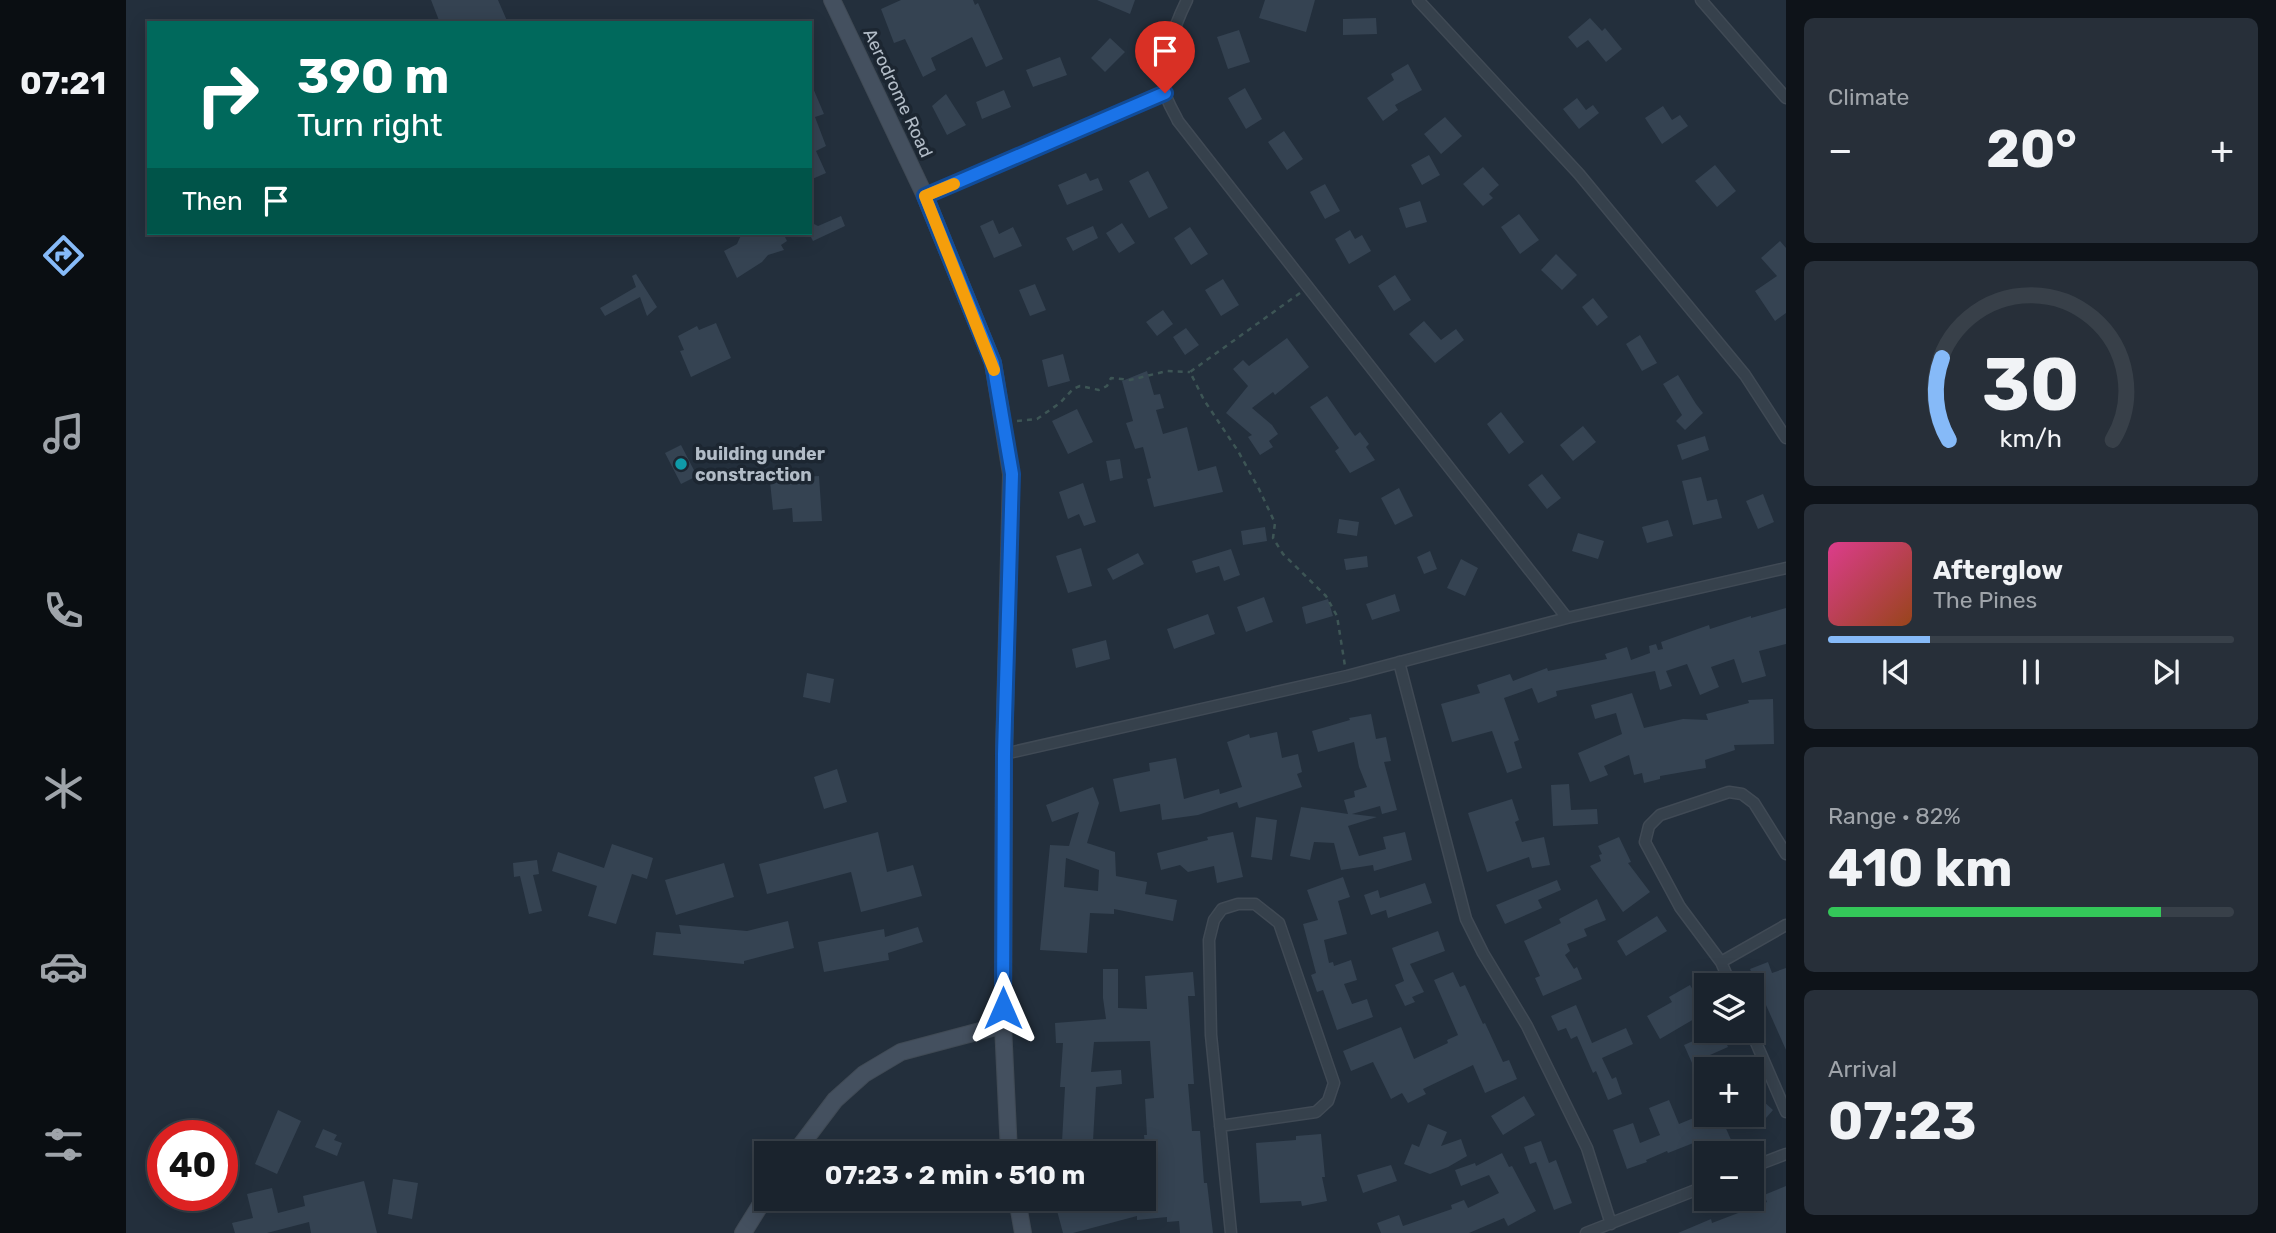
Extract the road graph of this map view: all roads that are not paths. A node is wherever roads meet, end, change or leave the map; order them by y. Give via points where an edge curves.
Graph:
1 (832, 0) edge
2 (1187, 0) edge
3 (1418, 0) edge
4 (1701, 0) edge
5 (1165, 93) junction
6 (1786, 97) edge
7 (925, 196) junction
8 (1786, 438) edge
9 (1786, 568) edge
10 (1567, 618) junction
11 (1399, 662) junction
12 (1004, 754) junction
13 (1786, 853) edge
14 (1786, 925) edge
15 (1721, 962) junction
16 (1726, 973) edge
17 (1003, 1025) junction
18 (1756, 1043) edge
19 (1786, 1112) edge
20 (1220, 1126) junction
21 (803, 1141) edge
22 (1008, 1141) edge
23 (1786, 1153) edge
24 (1764, 1162) edge
25 (1694, 1191) edge
26 (757, 1211) edge
27 (1019, 1211) edge
28 (1611, 1224) junction
29 (743, 1233) edge
30 (1023, 1233) edge
31 (1231, 1233) edge
32 (1586, 1233) edge

1 - 7 street, Aerodrome Road
2 - 5 street via 1167,62
3 - 8 street via 1588,184 1745,375
4 - 6 street
5 - 7 street
5 - 10 street via 1178,121
7 - 12 street, Aerodrome Road via 993,363 1012,474
9 - 10 street
10 - 11 street
11 - 12 street
11 - 28 street via 1466,919 1527,1026 1587,1148
12 - 17 street, Aerodrome Road
13 - 15 street via 1754,803 1742,794 1729,792 1660,815 1649,826 1645,842 1680,907
14 - 15 street
15 - 16 street
17 - 21 street via 901,1052 864,1074 835,1100
17 - 22 street, Aerodrome Road
18 - 19 street
20 - 20 street via 1211,1035 1209,940 1222,909 1255,904 1279,923 1334,1083 1328,1101 1316,1112
20 - 31 street
23 - 24 street
25 - 28 street
26 - 29 street
27 - 30 street
28 - 32 street

